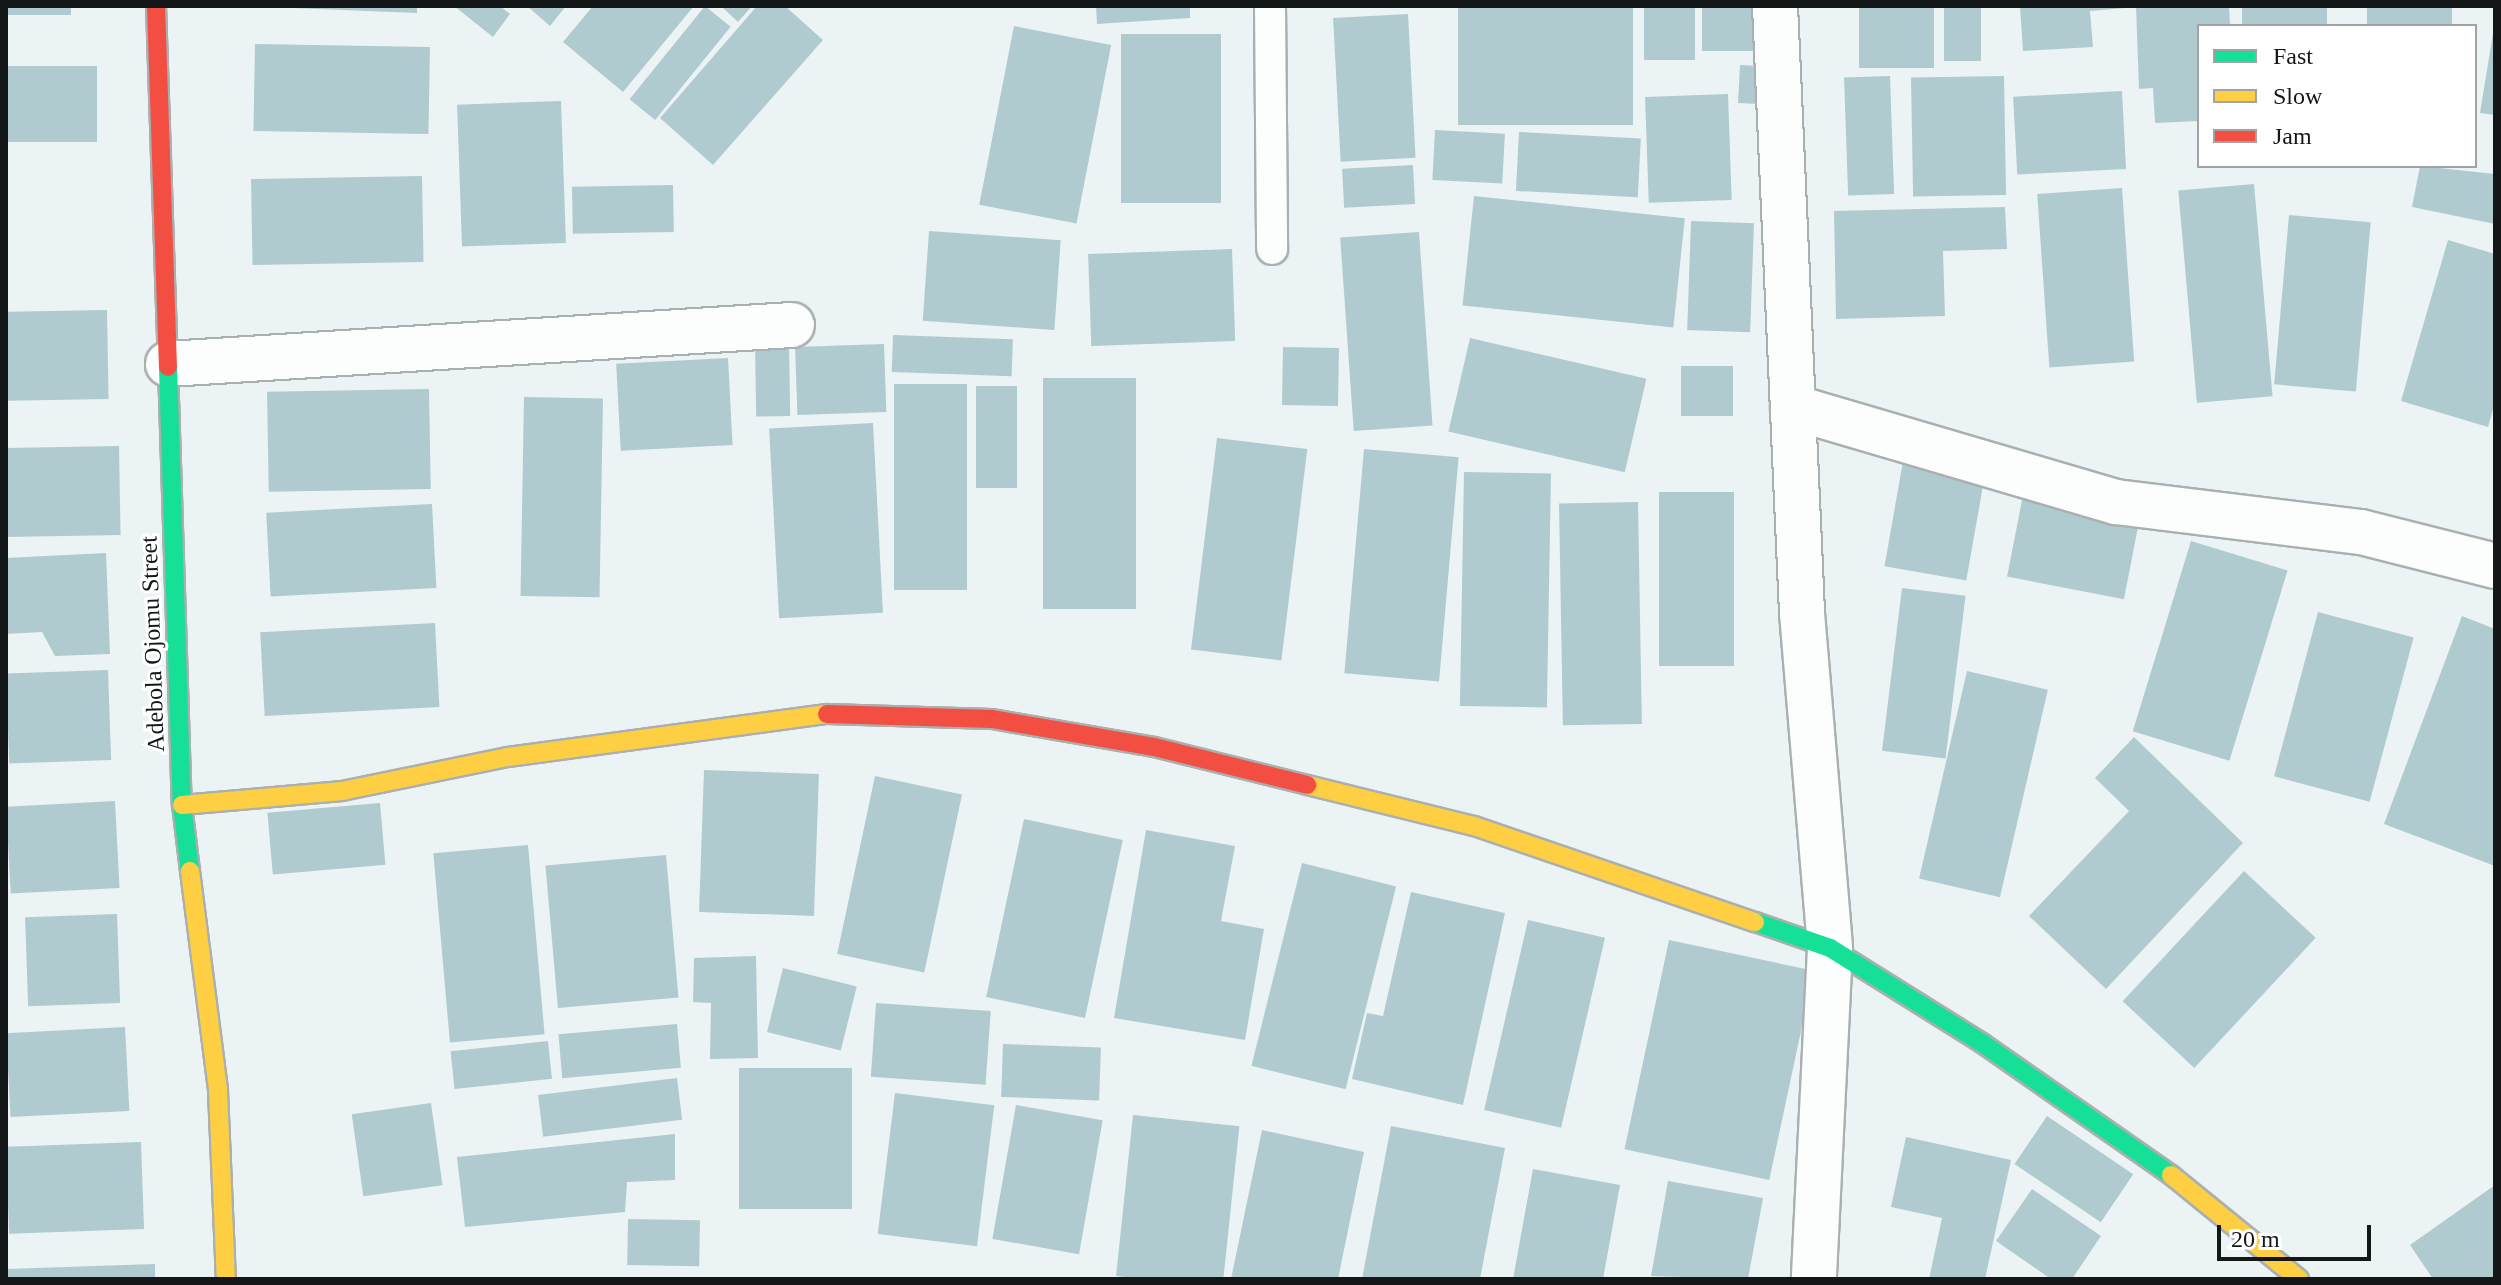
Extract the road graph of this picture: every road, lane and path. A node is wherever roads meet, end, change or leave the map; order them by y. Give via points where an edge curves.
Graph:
1 (156, 6) edge
2 (1270, 6) edge
3 (1775, 6) edge
4 (1272, 249) dead end
5 (792, 325) dead end
6 (168, 364) junction
7 (1793, 407) junction
8 (2495, 566) edge
9 (182, 805) junction
10 (1830, 948) junction
11 (226, 1279) edge
12 (1814, 1279) edge
13 (2299, 1279) edge

1 - 6 street, Adebola Ojomu Street
2 - 4 lane
3 - 7 street
5 - 6 street
6 - 9 street, Adebola Ojomu Street
7 - 8 street via 2116,502 2361,532
7 - 10 street via 1802,613
9 - 10 street via 342,791 508,757 808,713 992,719 1154,747 1474,826
9 - 11 street, Adebola Ojomu Street via 218,1091
10 - 12 street
10 - 13 street via 1982,1043 2201,1196

